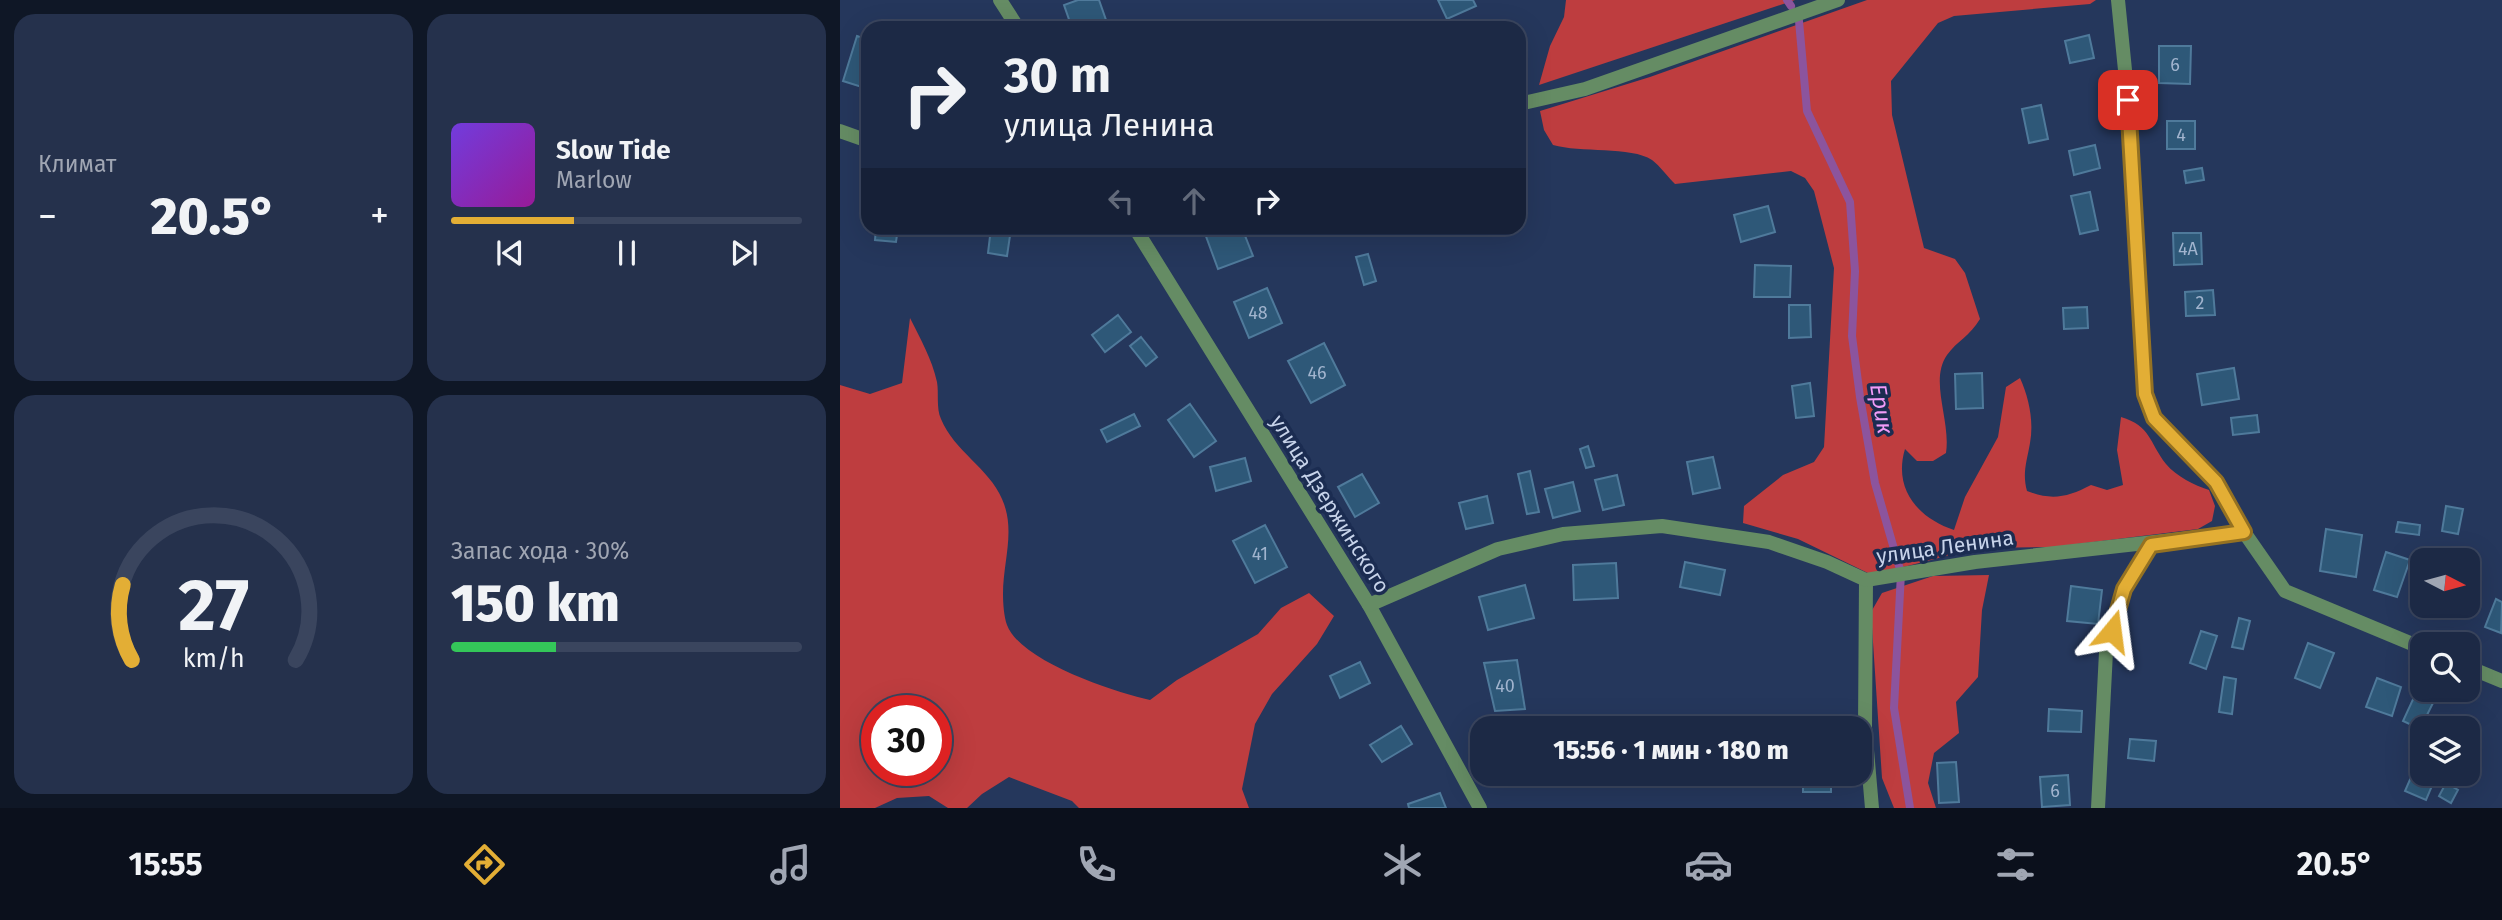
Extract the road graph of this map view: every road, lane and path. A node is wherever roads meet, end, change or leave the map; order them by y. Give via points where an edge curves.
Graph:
1 (1000, 0) edge
2 (1838, 0) edge
3 (2118, 0) edge
4 (1014, 21) edge
5 (1526, 102) edge
6 (840, 131) edge
7 (861, 138) edge
8 (1139, 235) edge
9 (2244, 532) junction
10 (2151, 545) junction
11 (1866, 580) junction
12 (1369, 605) junction
13 (2410, 643) edge
14 (2480, 672) edge
15 (2502, 681) edge
16 (1480, 808) edge
17 (1872, 808) edge
18 (2098, 808) edge

1 - 4 street
2 - 5 street via 1585,89
3 - 9 street via 2145,394 2154,418 2216,482
6 - 7 street
8 - 12 street, улица Дзержинского
9 - 10 street, улица Ленина
9 - 13 street via 2285,591
10 - 11 street, улица Ленина via 1975,562
10 - 18 street via 2124,589 2106,652
11 - 12 street, улица Ленина via 1769,542 1662,526 1563,534 1498,550
11 - 17 street via 1865,727
12 - 16 street, улица Дзержинского
14 - 15 street

